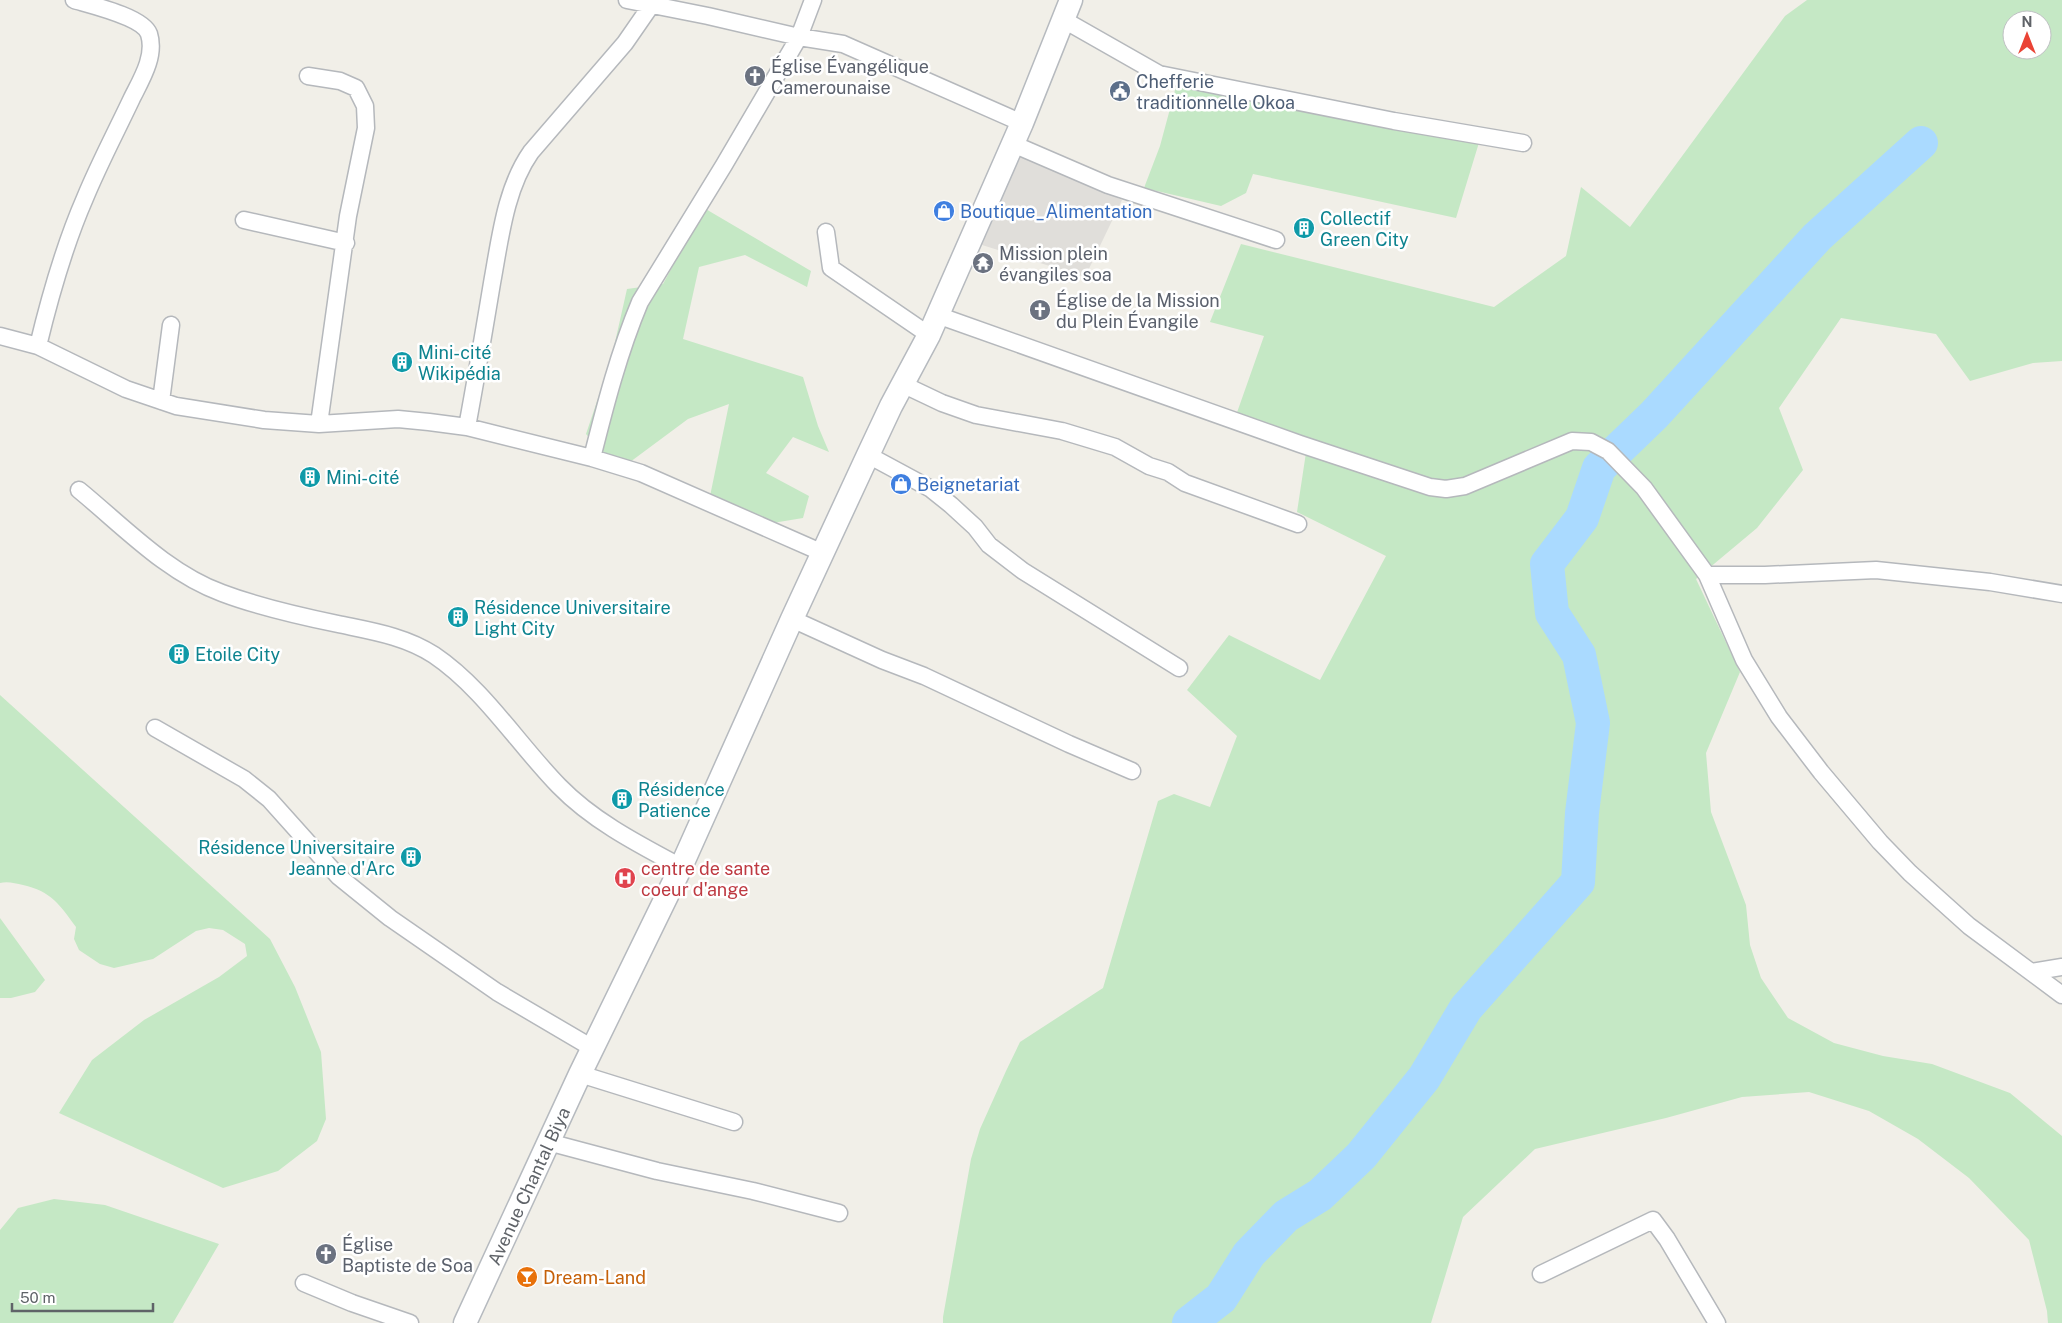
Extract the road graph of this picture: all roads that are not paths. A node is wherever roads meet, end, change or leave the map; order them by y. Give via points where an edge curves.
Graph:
1 (74, 0) edge
2 (627, 0) edge
3 (813, 0) edge
4 (652, 4) junction
5 (1068, 10) edge
6 (799, 37) junction
7 (308, 76) dead end
8 (1022, 123) junction
9 (1523, 143) dead end
10 (1013, 144) junction
11 (244, 220) dead end
12 (826, 232) dead end
13 (1276, 240) dead end
14 (346, 243) junction
15 (933, 325) junction
16 (172, 326) dead end
17 (0, 336) edge
18 (38, 346) junction
19 (902, 384) junction
20 (161, 402) junction
21 (318, 424) junction
22 (467, 427) junction
23 (868, 455) junction
24 (592, 458) junction
25 (79, 490) dead end
26 (1298, 524) dead end
27 (823, 552) junction
28 (1707, 575) junction
29 (2062, 594) edge
30 (792, 619) junction
31 (1179, 668) dead end
32 (155, 728) dead end
33 (1132, 771) dead end
34 (681, 867) junction
35 (2062, 967) edge
36 (2031, 972) junction
37 (2062, 995) edge
38 (594, 1048) junction
39 (580, 1074) junction
40 (734, 1122) dead end
41 (548, 1142) junction
42 (839, 1213) dead end
43 (1541, 1274) dead end
44 (304, 1283) dead end
45 (410, 1323) edge
46 (465, 1323) edge
47 (1717, 1323) edge

1 - 18 street via 139,23 148,32 150,48 141,80 68,239
2 - 4 street
3 - 6 street
4 - 6 street
4 - 22 street via 625,43 531,152 515,180 495,266
5 - 8 main road, Avenue Chantal Biya
5 - 9 street via 1160,74
6 - 8 street via 843,44
6 - 24 street via 640,302 609,392
7 - 14 street via 340,81 356,88 365,106 366,128 348,216
8 - 10 main road, Avenue Chantal Biya
10 - 13 street via 1108,185
10 - 15 main road, Avenue Chantal Biya
11 - 14 street
12 - 15 street via 831,268
14 - 21 street
15 - 19 main road, Avenue Chantal Biya
15 - 28 street via 1446,489 1464,486 1572,441 1591,442 1608,451 1644,488
16 - 20 street
17 - 18 street
18 - 20 street via 126,389
19 - 23 main road, Avenue Chantal Biya
19 - 26 street via 976,416 1062,431 1115,447 1185,483
20 - 21 street via 264,420
21 - 22 street via 398,419
22 - 24 street
23 - 27 main road, Avenue Chantal Biya
23 - 31 street via 931,489 957,510 989,545 1023,571
24 - 27 street via 641,473
25 - 34 street via 193,581 252,603 405,640 434,655 462,676 560,788 595,817
27 - 30 main road, Avenue Chantal Biya
28 - 29 street via 1876,570 1990,582
28 - 36 street via 1744,660 1779,717 1821,772 1910,873 1969,926
30 - 33 street
30 - 34 main road, Avenue Chantal Biya
32 - 38 street via 238,775 269,799 338,876 390,918 496,992
34 - 38 main road, Avenue Chantal Biya
35 - 36 street
36 - 37 street
38 - 39 main road, Avenue Chantal Biya
39 - 40 street
39 - 41 main road, Avenue Chantal Biya
41 - 42 street
41 - 46 main road, Avenue Chantal Biya
43 - 47 street via 1653,1220
44 - 45 street

